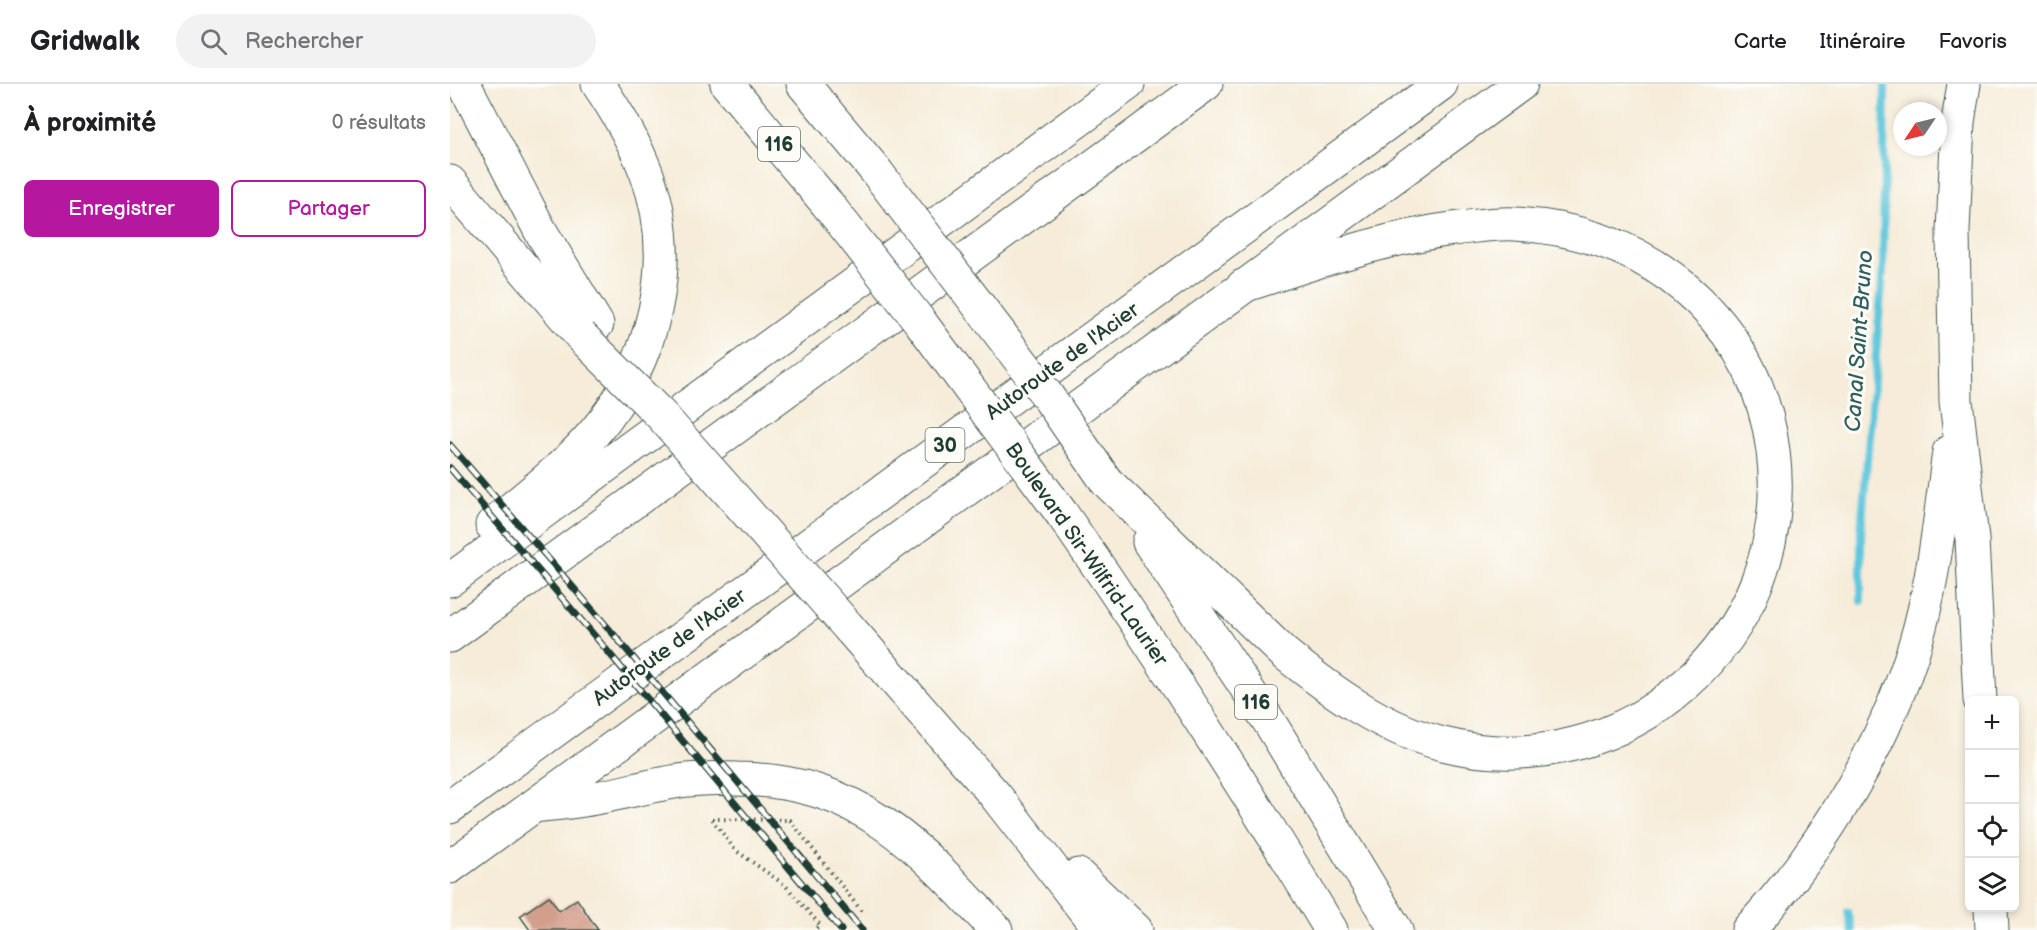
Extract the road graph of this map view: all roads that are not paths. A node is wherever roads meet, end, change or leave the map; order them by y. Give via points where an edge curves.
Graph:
1 (464, 84) edge
2 (598, 84) edge
3 (728, 84) edge
4 (803, 84) edge
5 (817, 84) edge
6 (1104, 84) edge
7 (1128, 84) edge
8 (1206, 84) edge
9 (1441, 84) edge
10 (1521, 84) edge
11 (1964, 84) edge
12 (838, 125) junction
13 (1042, 147) junction
14 (450, 182) edge
15 (1243, 286) junction
16 (589, 330) junction
17 (1956, 401) junction
18 (1106, 481) junction
19 (450, 562) edge
20 (450, 580) edge
21 (450, 636) edge
22 (1980, 696) edge
23 (995, 795) junction
24 (532, 806) junction
25 (450, 807) edge
26 (450, 867) edge
27 (1991, 912) edge
28 (996, 930) edge
29 (1100, 930) edge
30 (1136, 930) edge
31 (1331, 930) edge
32 (1396, 930) edge
33 (1748, 930) edge
34 (1992, 930) edge

1 - 16 highway
2 - 19 highway via 635,147 655,204 661,267 649,336 623,394 593,434
3 - 31 highway, Boulevard Sir-Wilfrid-Laurier / 116, bridge via 927,332 1062,514 1212,737
4 - 12 highway, 116
5 - 12 highway
6 - 13 highway
7 - 13 highway
8 - 21 highway
9 - 25 highway, Autoroute de l'Acier / 30
10 - 15 highway
11 - 17 highway via 1957,132 1953,231
12 - 18 highway, 116, bridge via 1046,394
13 - 20 highway
14 - 16 highway
15 - 18 highway via 1383,242 1491,224 1583,234 1622,248 1670,275 1708,310 1736,345 1762,400 1771,437 1775,495 1768,553 1755,590 1724,642 1699,672 1668,698 1635,720 1599,736 1513,753 1443,744 1396,728 1308,672
15 - 24 highway
16 - 23 highway, bridge
17 - 22 highway via 1972,539
17 - 33 highway via 1927,596 1901,686 1830,822
18 - 32 highway, 116 via 1270,723
23 - 29 highway
23 - 30 highway
24 - 26 highway
24 - 28 highway via 705,778 764,780 816,789 842,799 895,831 943,873
27 - 34 highway

